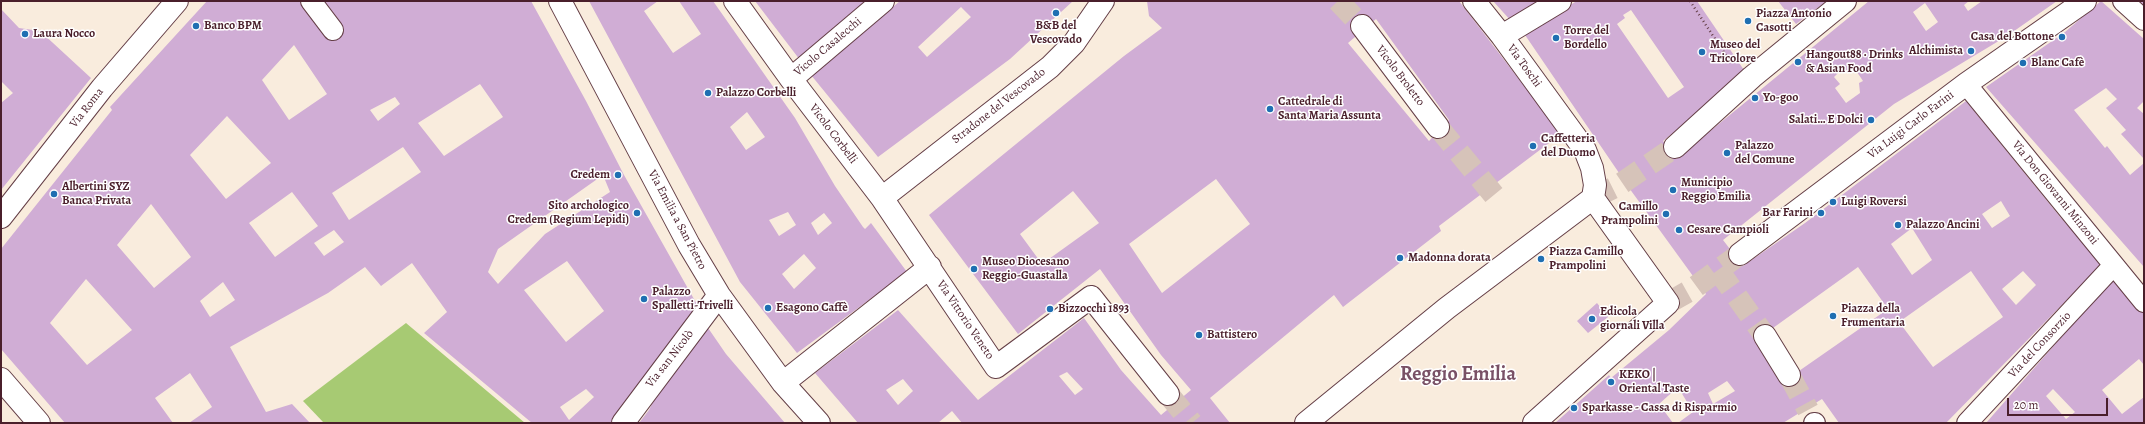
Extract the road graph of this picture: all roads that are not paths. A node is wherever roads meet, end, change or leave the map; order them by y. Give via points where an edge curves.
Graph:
1 (177, 1) edge
2 (311, 1) edge
3 (560, 1) edge
4 (735, 1) edge
5 (883, 1) edge
6 (1103, 1) edge
7 (1474, 1) edge
8 (1560, 1) edge
9 (1846, 1) edge
10 (2085, 1) edge
11 (2123, 1) edge
12 (2144, 20) edge
13 (1362, 26) tunnel mouth
14 (333, 30) dead end
15 (1502, 36) junction
16 (791, 78) junction
17 (1966, 84) junction
18 (1438, 127) tunnel mouth
19 (1675, 147) tunnel mouth
20 (882, 198) junction
21 (1593, 198) junction
22 (1, 217) edge
23 (1740, 254) tunnel mouth
24 (2114, 266) junction
25 (930, 267) junction
26 (719, 295) junction
27 (2144, 302) edge
28 (1765, 336) tunnel mouth
29 (1789, 375) tunnel mouth
30 (1, 379) edge
31 (784, 383) junction
32 (1168, 394) tunnel mouth
33 (1545, 419) edge
34 (39, 423) edge
35 (623, 423) edge
36 (819, 423) edge
37 (1306, 423) edge
38 (1968, 423) edge

1 - 22 street, Via Roma via 102,88
2 - 14 lane
3 - 26 street, Via Emilia a San Pietro
4 - 16 street, Vicolo Corbelli
5 - 16 street, Vicolo Casalecchi
6 - 20 street, Stradone del Vescovado via 1074,43 1050,67
7 - 15 street, Via Toschi
8 - 15 street
9 - 19 street via 1752,77
10 - 17 street, Via Luigi Carlo Farini
11 - 12 lane
13 - 18 street, Vicolo Broletto
15 - 21 street, Via Toschi via 1584,150 1592,168 1595,185
16 - 20 street, Vicolo Corbelli
17 - 23 street, Via Luigi Carlo Farini
17 - 24 lane, Via Don Giovanni Minzoni
20 - 25 street, Vicolo Corbelli
21 - 33 street via 1668,302
21 - 37 street via 1447,308
24 - 27 lane, Via Don Giovanni Minzoni
24 - 38 lane, Via del Consorzio
25 - 31 street, Via Vittorio Veneto
25 - 32 street, Via Vittorio Veneto via 996,367 1091,297
26 - 31 street, Via Emilia a San Pietro
26 - 35 street, Via san Nicolò
28 - 29 street
30 - 34 street
31 - 36 street, Via Emilia a San Pietro

